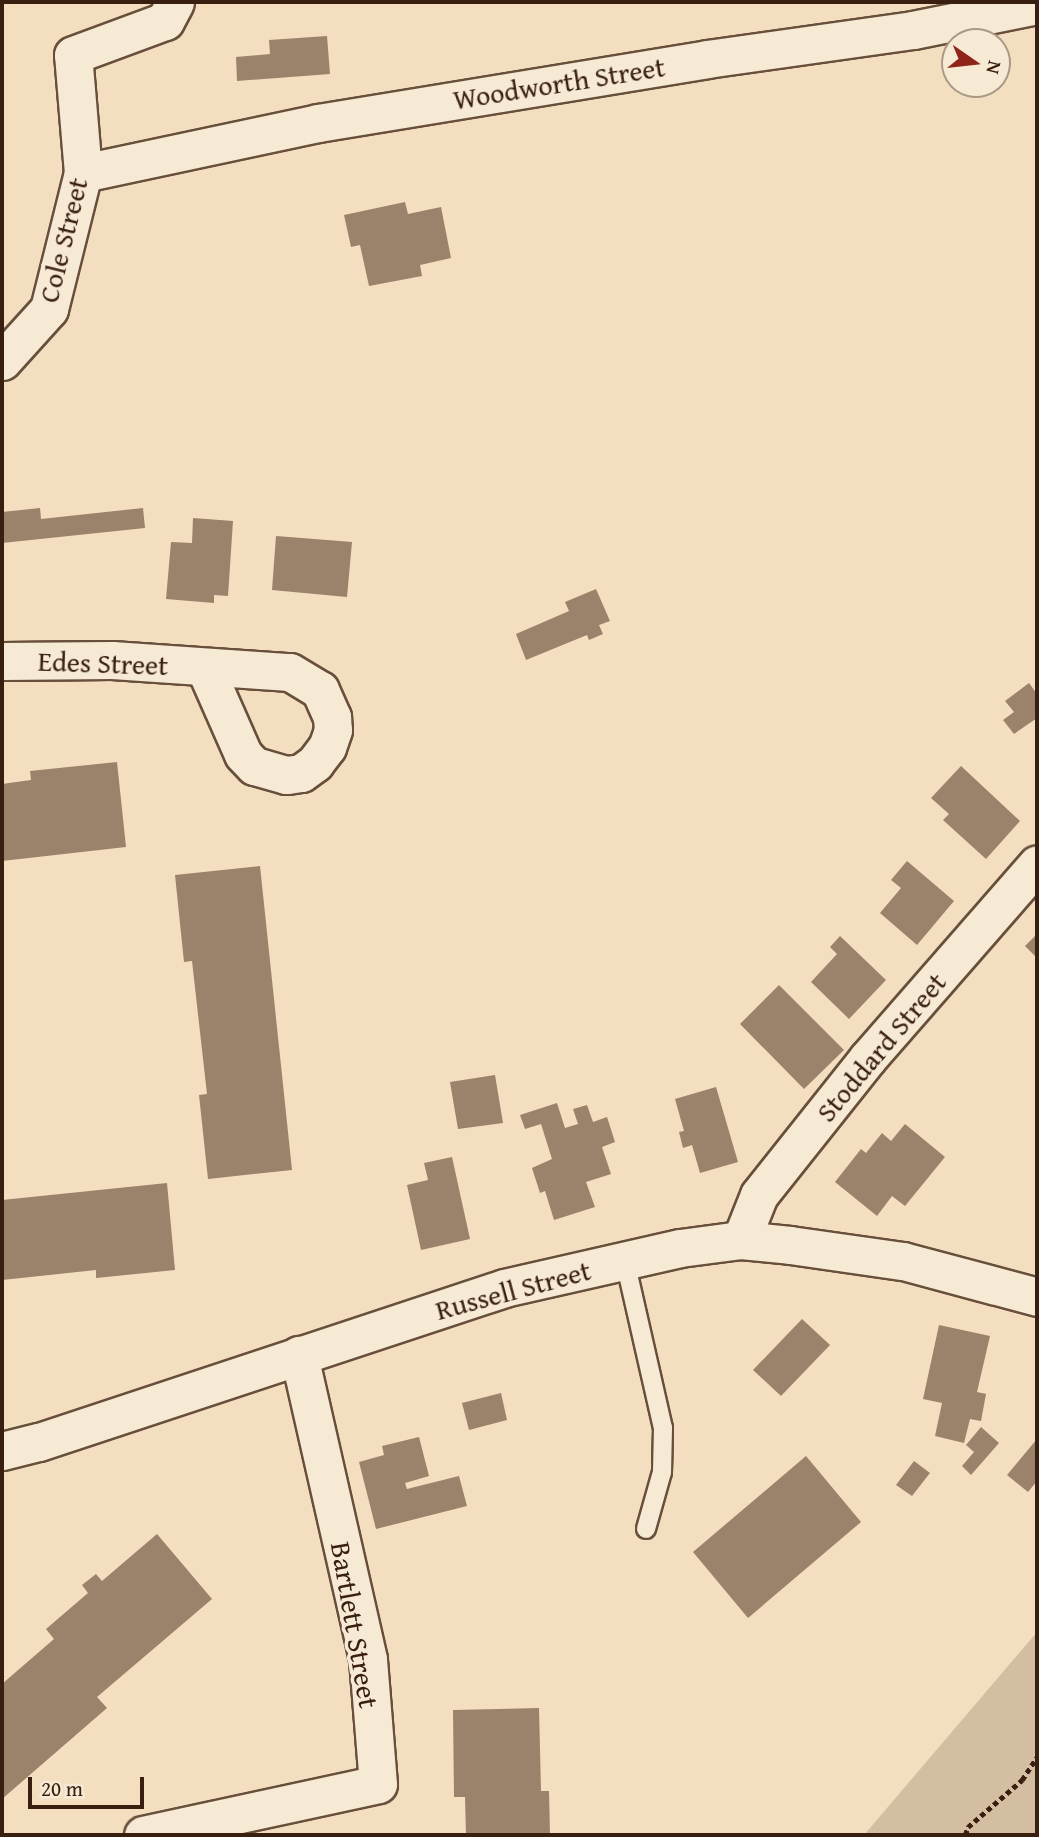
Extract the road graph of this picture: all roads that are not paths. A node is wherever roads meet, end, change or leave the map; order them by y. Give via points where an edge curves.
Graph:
1 (175, 2) edge
2 (1037, 5) edge
3 (83, 173) junction
4 (2, 361) edge
5 (2, 661) edge
6 (205, 668) dead end
7 (1037, 864) edge
8 (741, 1240) junction
9 (625, 1261) junction
10 (1037, 1297) edge
11 (299, 1355) junction
12 (2, 1451) edge
13 (646, 1529) dead end
14 (143, 1835) edge

1 - 3 street, Cole Street via 165,21 73,55
2 - 3 street, Woodworth Street via 913,30 318,123
3 - 4 street, Cole Street via 49,309
5 - 6 street, Edes Street via 112,660
7 - 8 street, Stoddard Street via 868,1058 759,1195
8 - 9 street, Russell Street
8 - 10 street, Russell Street via 903,1261
9 - 11 street, Russell Street via 504,1288
9 - 13 lane via 663,1428 662,1472
11 - 12 street, Russell Street
11 - 14 street, Bartlett Street via 368,1659 378,1784

